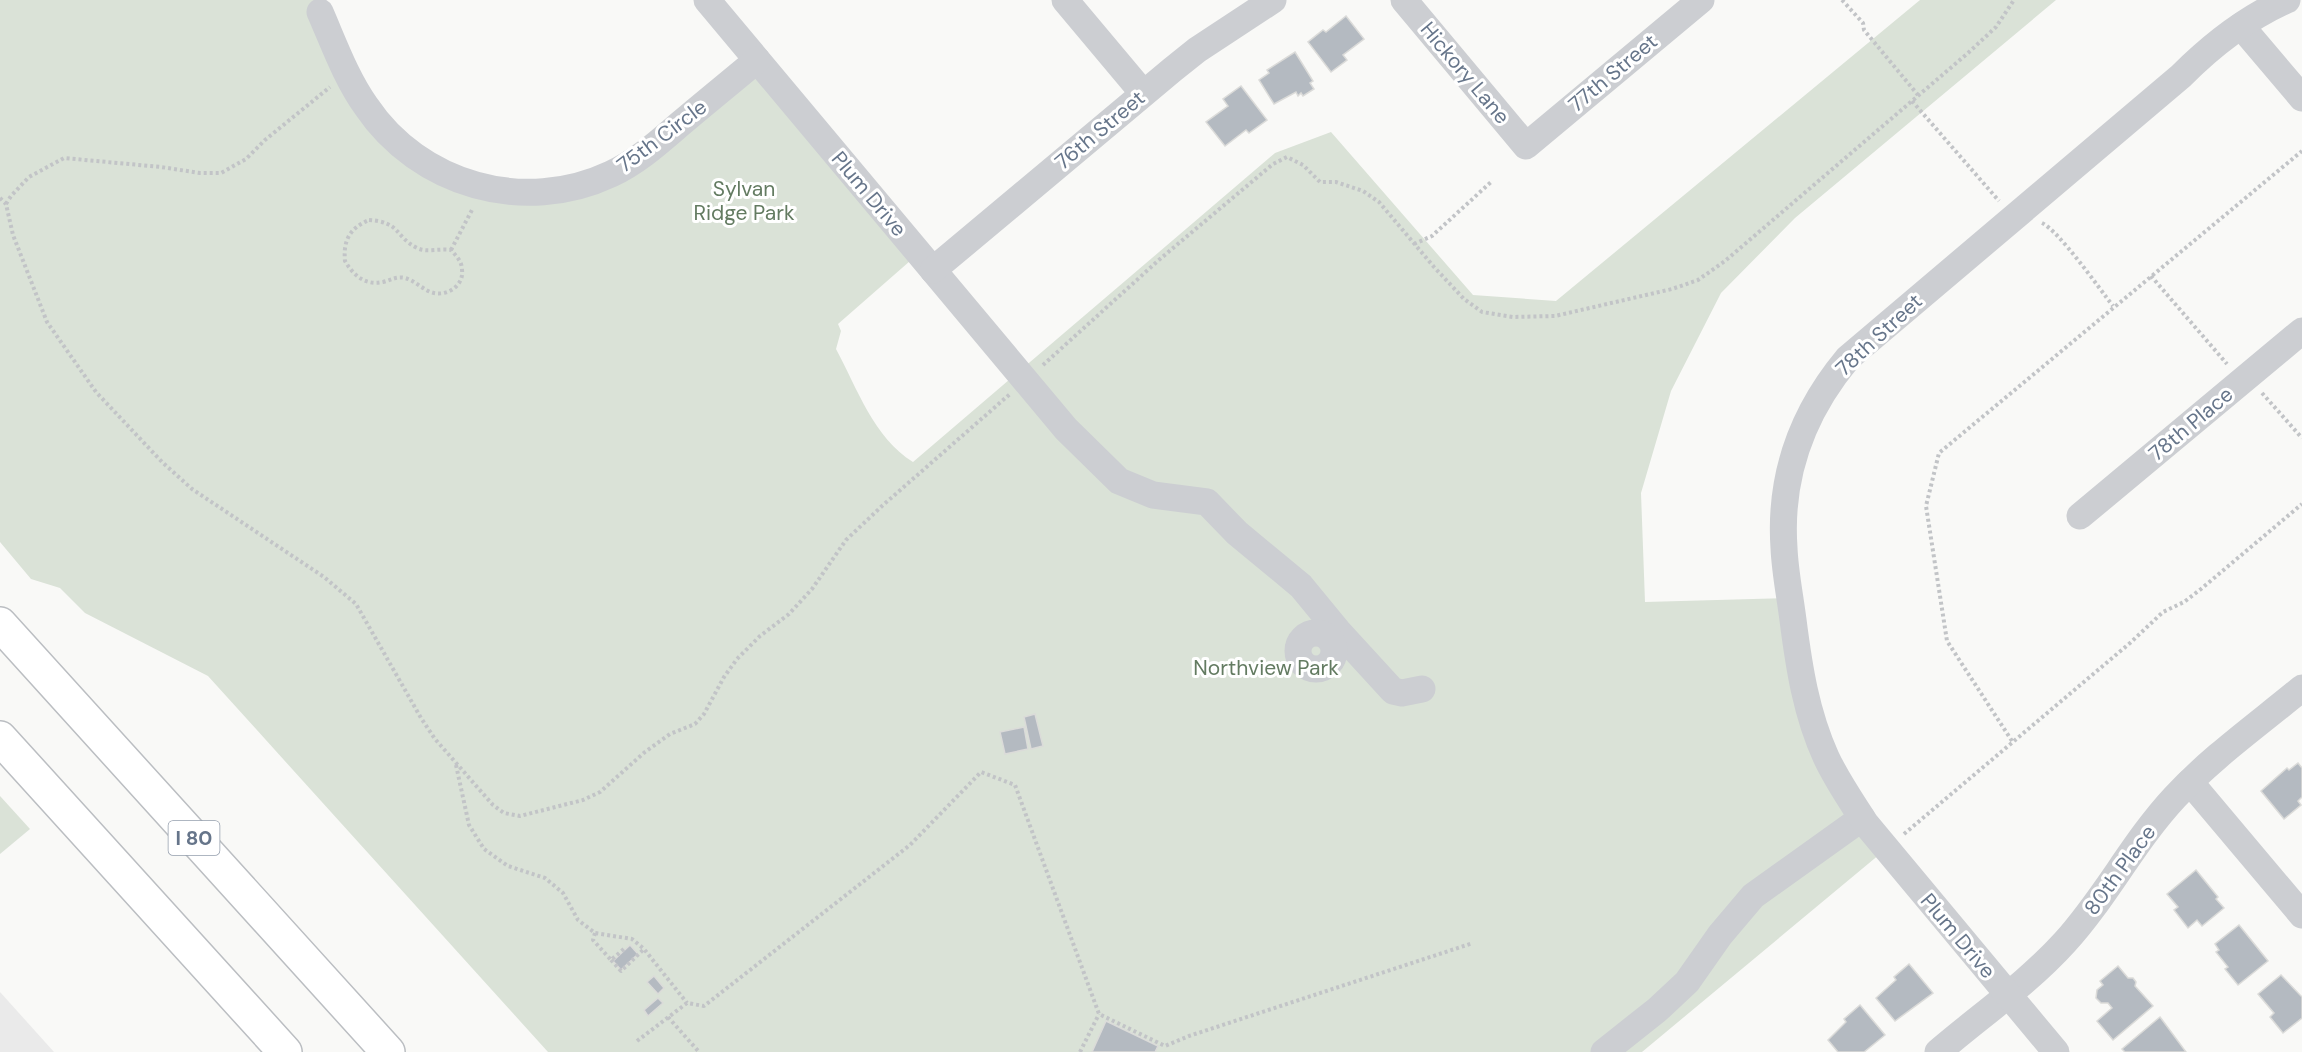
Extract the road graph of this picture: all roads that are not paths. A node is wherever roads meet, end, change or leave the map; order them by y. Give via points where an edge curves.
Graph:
1 (707, 0) edge
2 (1065, 0) edge
3 (1274, 0) edge
4 (1404, 0) edge
5 (1701, 0) edge
6 (2287, 0) edge
7 (320, 12) dead end
8 (2241, 26) junction
9 (757, 60) junction
10 (1143, 93) junction
11 (2302, 98) edge
12 (1526, 146) joint
13 (933, 270) junction
14 (2302, 331) edge
15 (2080, 516) dead end
16 (0, 624) edge
17 (2302, 688) edge
18 (1422, 689) dead end
19 (0, 738) edge
20 (2190, 782) junction
21 (1862, 818) junction
22 (2302, 915) edge
23 (2007, 994) junction
24 (285, 1052) edge
25 (388, 1052) edge
26 (1604, 1052) edge
27 (1938, 1052) edge
28 (2056, 1052) edge

1 - 9 street, Plum Drive
2 - 10 street
3 - 10 street, 76th Street via 1197,50
4 - 12 street, Hickory Lane
5 - 12 street, 77th Street
6 - 8 street, 78th Street
7 - 9 street, 75th Circle via 365,106 407,152 456,180 519,193 550,192 611,174 652,148
8 - 11 street
8 - 21 street, 78th Street via 1848,358 1805,422 1785,496 1784,547 1802,683 1826,757
9 - 13 street, Plum Drive
10 - 13 street, 76th Street
13 - 18 street, Plum Drive via 1066,429 1119,481 1153,495 1207,502 1237,533 1301,586 1334,635 1393,691
14 - 15 street, 78th Place
16 - 25 highway, I 80
17 - 20 street, 80th Place
19 - 24 highway
20 - 22 street
20 - 23 street, 80th Place via 2145,832 2093,909 2064,943
21 - 23 street, Plum Drive
21 - 26 street via 1753,896 1687,982
23 - 27 street, 80th Place
23 - 28 street, Plum Drive

